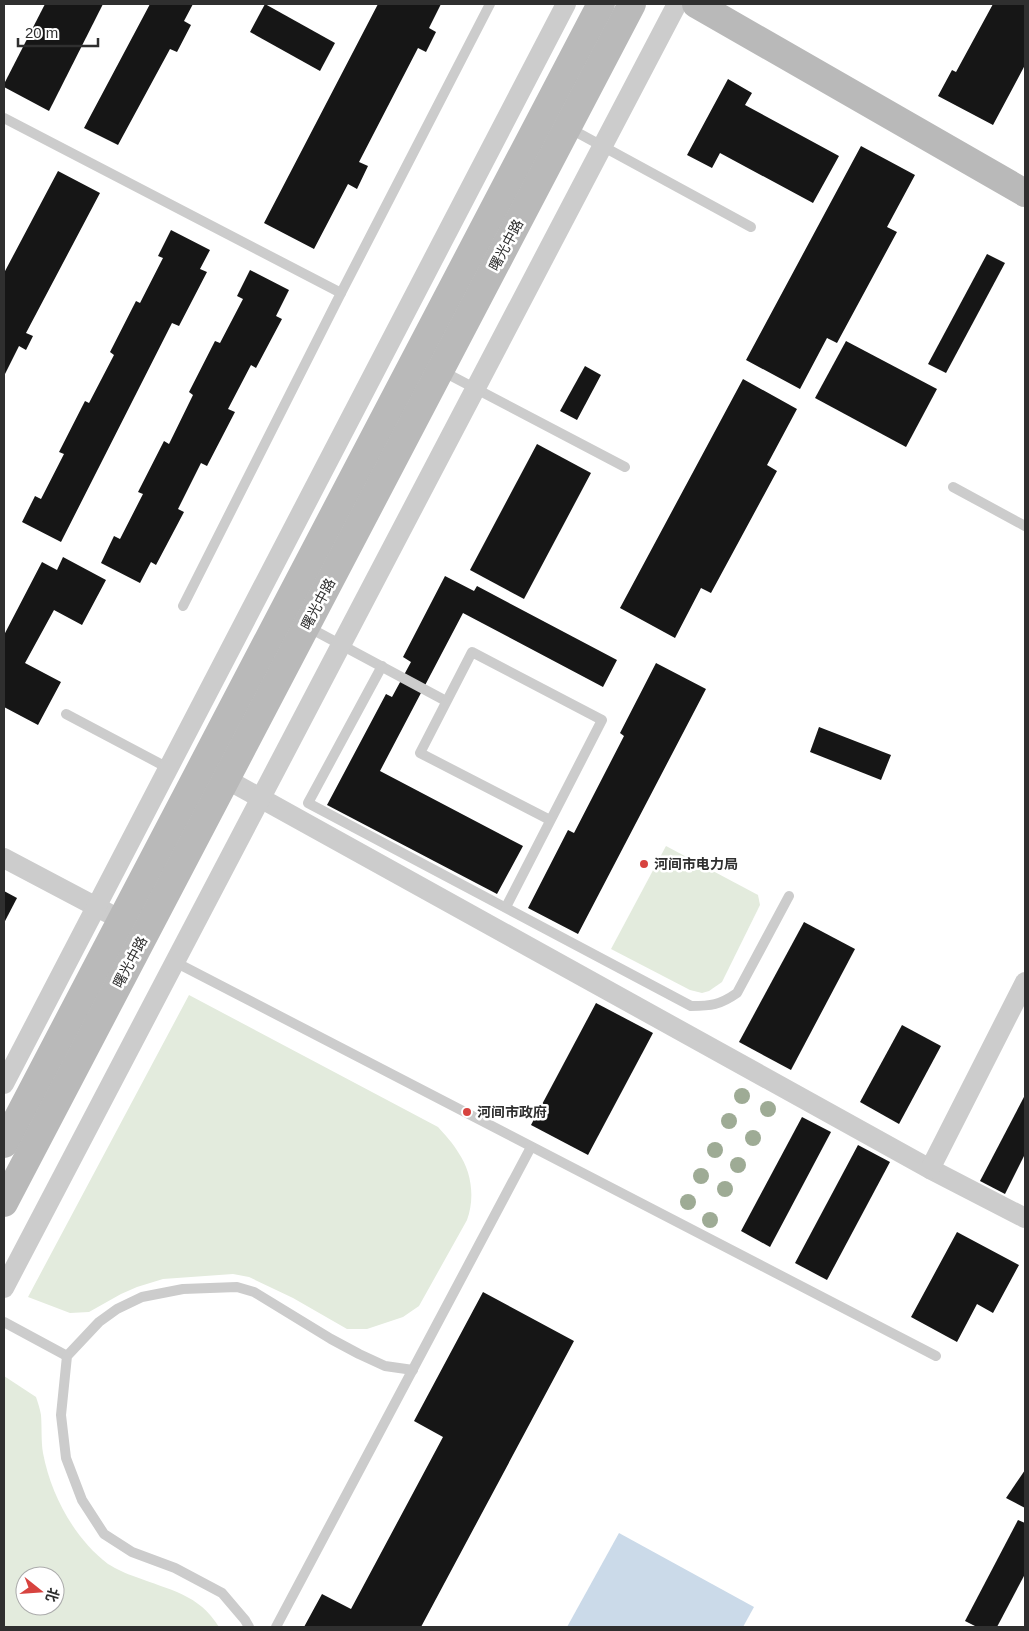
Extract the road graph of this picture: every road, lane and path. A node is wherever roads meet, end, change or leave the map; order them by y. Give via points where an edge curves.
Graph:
1 (490, 4) edge
2 (566, 4) edge
3 (601, 4) edge
4 (632, 4) edge
5 (677, 4) edge
6 (696, 4) edge
7 (4, 118) edge
8 (568, 127) junction
9 (602, 146) junction
10 (1025, 193) edge
11 (751, 227) dead end
12 (342, 292) junction
13 (441, 370) junction
14 (475, 389) junction
15 (625, 467) dead end
16 (953, 488) dead end
17 (1025, 526) edge
18 (183, 606) dead end
19 (306, 626) junction
20 (341, 645) junction
21 (382, 666) junction
22 (446, 701) junction
23 (66, 714) dead end
24 (168, 768) junction
25 (226, 779) junction
26 (260, 798) junction
27 (550, 820) junction
28 (4, 858) edge
29 (789, 896) dead end
30 (96, 907) junction
31 (506, 907) junction
32 (121, 920) junction
33 (175, 962) junction
34 (1025, 982) edge
35 (1020, 1005) edge
36 (4, 1084) edge
37 (4, 1144) edge
38 (532, 1147) junction
39 (930, 1169) junction
40 (4, 1203) edge
41 (1025, 1218) edge
42 (4, 1288) edge
43 (4, 1322) edge
44 (67, 1356) junction
45 (936, 1356) dead end
46 (413, 1370) junction
47 (249, 1627) edge
48 (276, 1627) edge

1 - 12 lane
2 - 24 street
3 - 32 main road, 曙光中路
4 - 8 main road, 曙光中路
5 - 9 street
6 - 10 main road
7 - 12 lane
8 - 9 lane
8 - 13 main road, 曙光中路
9 - 11 lane
9 - 14 street
12 - 18 lane
13 - 14 lane
13 - 19 main road, 曙光中路
14 - 15 lane
14 - 20 street
16 - 17 lane
19 - 20 lane
19 - 25 main road, 曙光中路
20 - 21 lane
20 - 26 street
21 - 22 lane
21 - 31 lane via 308,803
22 - 27 lane via 420,753
22 - 27 lane via 472,652 602,720
23 - 24 lane
24 - 30 street
25 - 26 street
25 - 40 main road, 曙光中路
26 - 33 street
26 - 39 street
27 - 31 lane
28 - 30 street
29 - 31 lane via 737,993 711,1006 692,1006
30 - 32 street
30 - 36 street
32 - 37 main road, 曙光中路
33 - 38 lane
33 - 42 street
34 - 35 street
35 - 39 street
38 - 45 lane
38 - 46 lane
39 - 41 street
43 - 44 lane
44 - 46 lane via 99,1322 142,1297 184,1288 237,1287 254,1292 359,1354 386,1366
44 - 47 lane via 61,1415 66,1458 82,1500 104,1534 132,1552 175,1568 222,1593
46 - 48 lane

